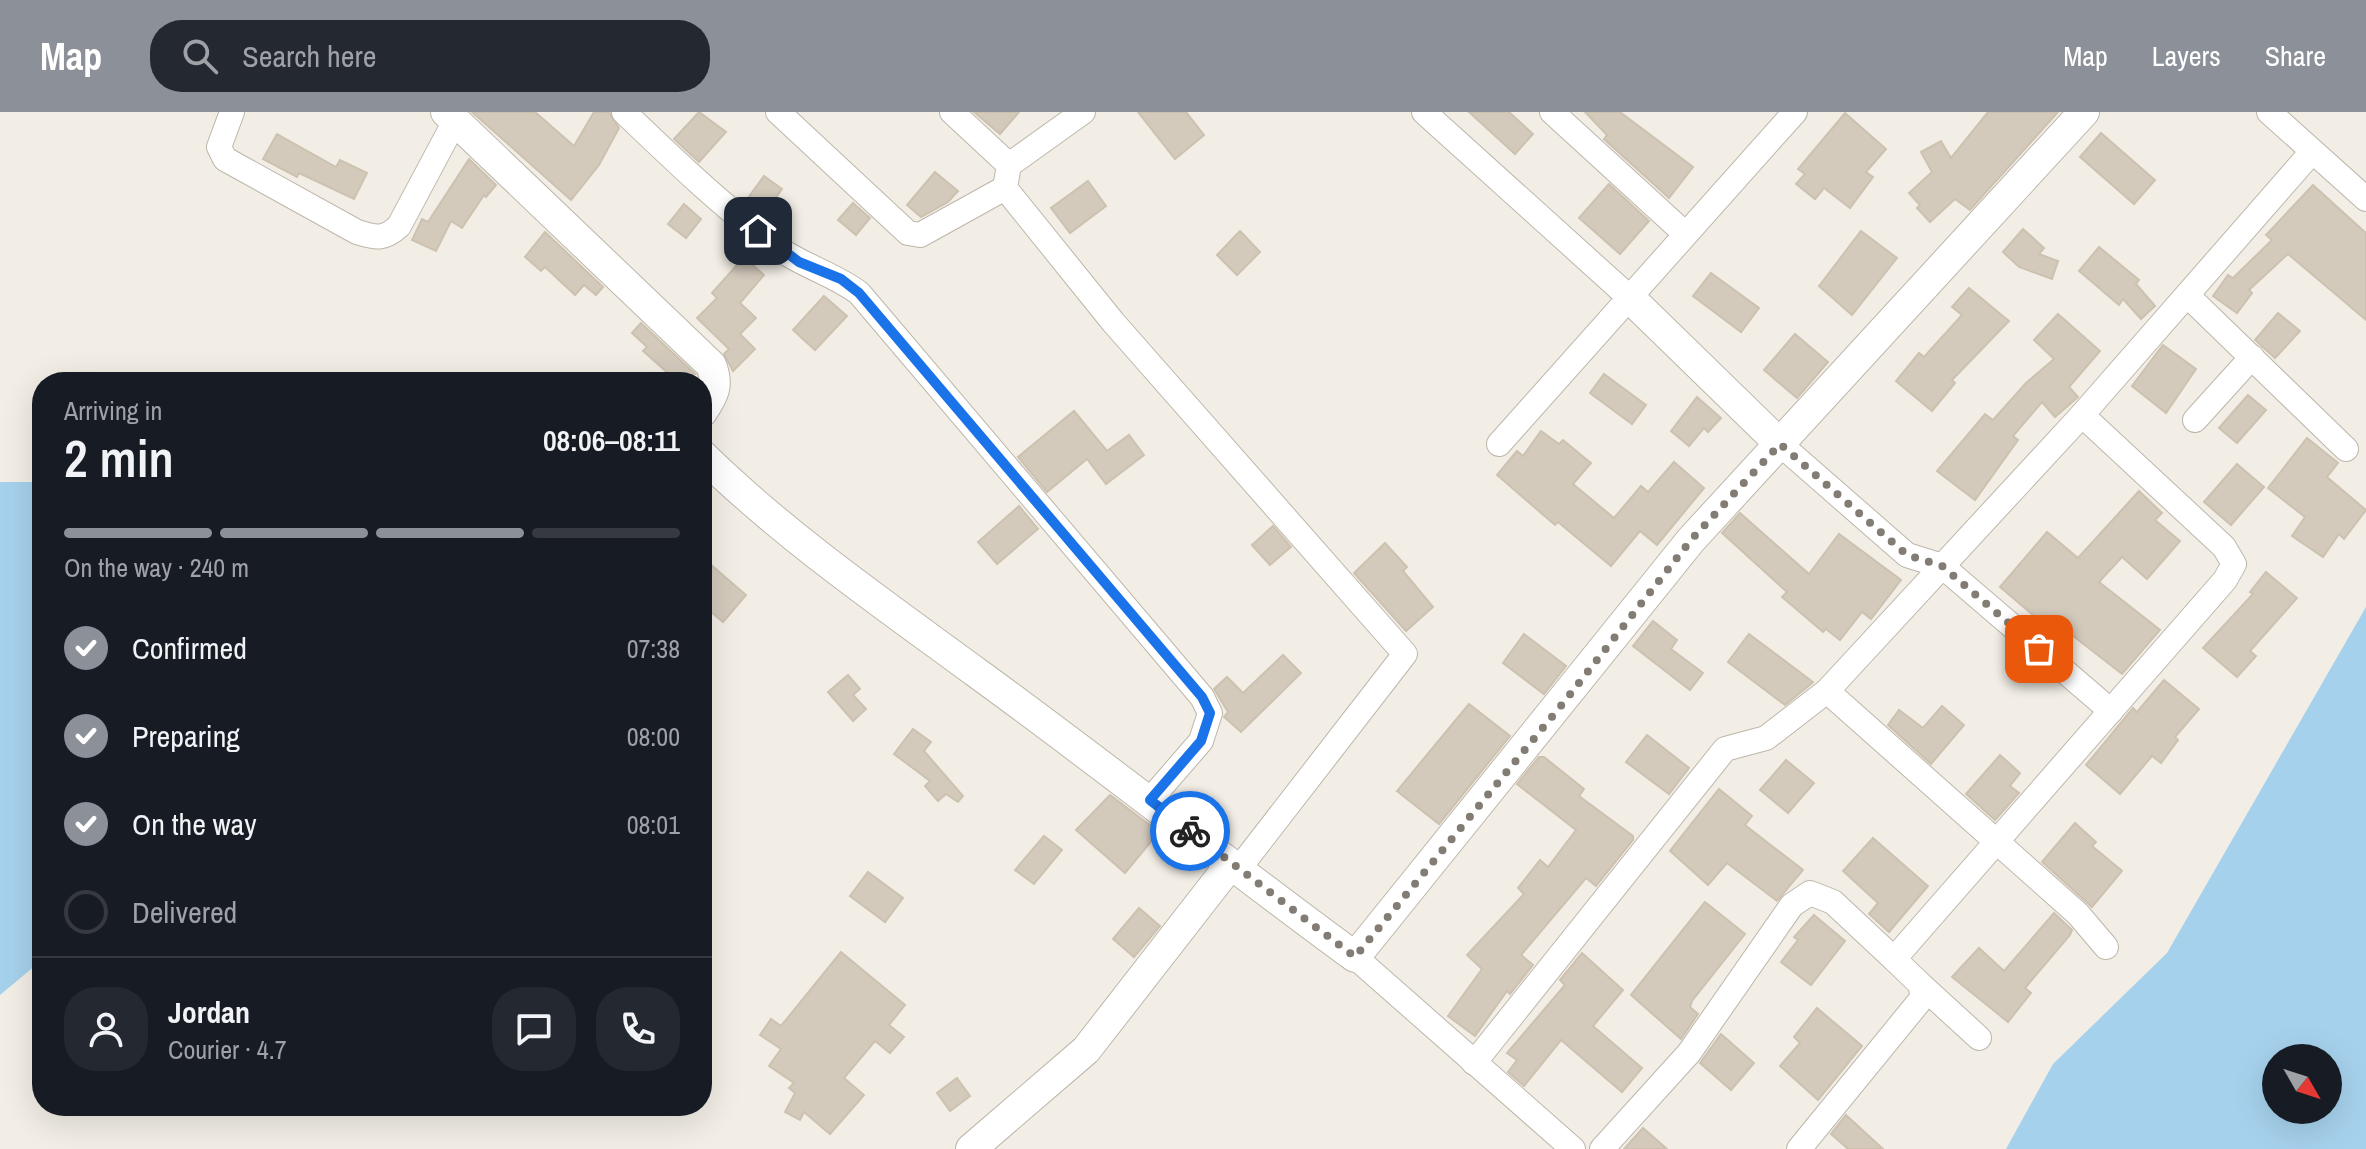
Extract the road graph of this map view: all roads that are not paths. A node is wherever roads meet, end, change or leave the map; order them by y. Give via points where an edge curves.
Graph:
1 (232, 112) edge
2 (624, 112) edge
3 (778, 112) edge
4 (952, 112) edge
5 (1083, 112) edge
6 (1424, 112) edge
7 (1795, 112) edge
8 (2084, 112) edge
9 (2269, 112) edge
10 (1556, 113) edge
11 (450, 116) edge
12 (2311, 153) junction
13 (1007, 176) junction
14 (2366, 199) edge
15 (1681, 230) dead end
16 (2188, 296) junction
17 (1630, 298) junction
18 (2252, 357) junction
19 (712, 396) edge
20 (2082, 415) junction
21 (2195, 420) dead end
22 (1499, 444) dead end
23 (1780, 444) junction
24 (2346, 449) dead end
25 (712, 464) edge
26 (1942, 566) junction
27 (1827, 691) junction
28 (2111, 711) junction
29 (1150, 800) junction
30 (1998, 841) junction
31 (1234, 868) junction
32 (2106, 947) dead end
33 (1355, 957) junction
34 (1894, 959) junction
35 (1920, 984) junction
36 (1979, 1038) dead end
37 (1474, 1063) junction
38 (971, 1149) edge
39 (1573, 1149) edge
40 (1602, 1149) edge
41 (1799, 1149) edge

1 - 11 street via 219,147 225,159 376,238 399,226
2 - 29 street via 698,183 777,247 859,293 1202,697 1210,713 1201,741
3 - 13 street via 908,233 920,235
4 - 13 street
5 - 13 street
6 - 17 street
7 - 17 street
8 - 23 street
9 - 12 street
10 - 15 street
11 - 19 street via 711,365 717,379
12 - 14 street
12 - 16 street
13 - 31 street via 1113,322 1405,654
16 - 18 street
16 - 20 street
17 - 22 street
17 - 23 street
18 - 21 street
18 - 24 street
20 - 26 street
20 - 28 street via 2224,547 2234,564
23 - 26 street via 1907,555
23 - 33 street via 1691,540
25 - 29 street via 830,566
26 - 27 street
26 - 28 street
27 - 30 street
27 - 37 street via 1766,738 1725,749
28 - 30 street
29 - 31 street
30 - 32 street
30 - 34 street
31 - 33 street
31 - 38 street via 1086,1050
33 - 37 street
34 - 35 street
34 - 40 street via 1833,902 1810,893 1792,905 1689,1053
35 - 36 street
35 - 41 street via 1923,997 1915,1009
37 - 39 street

